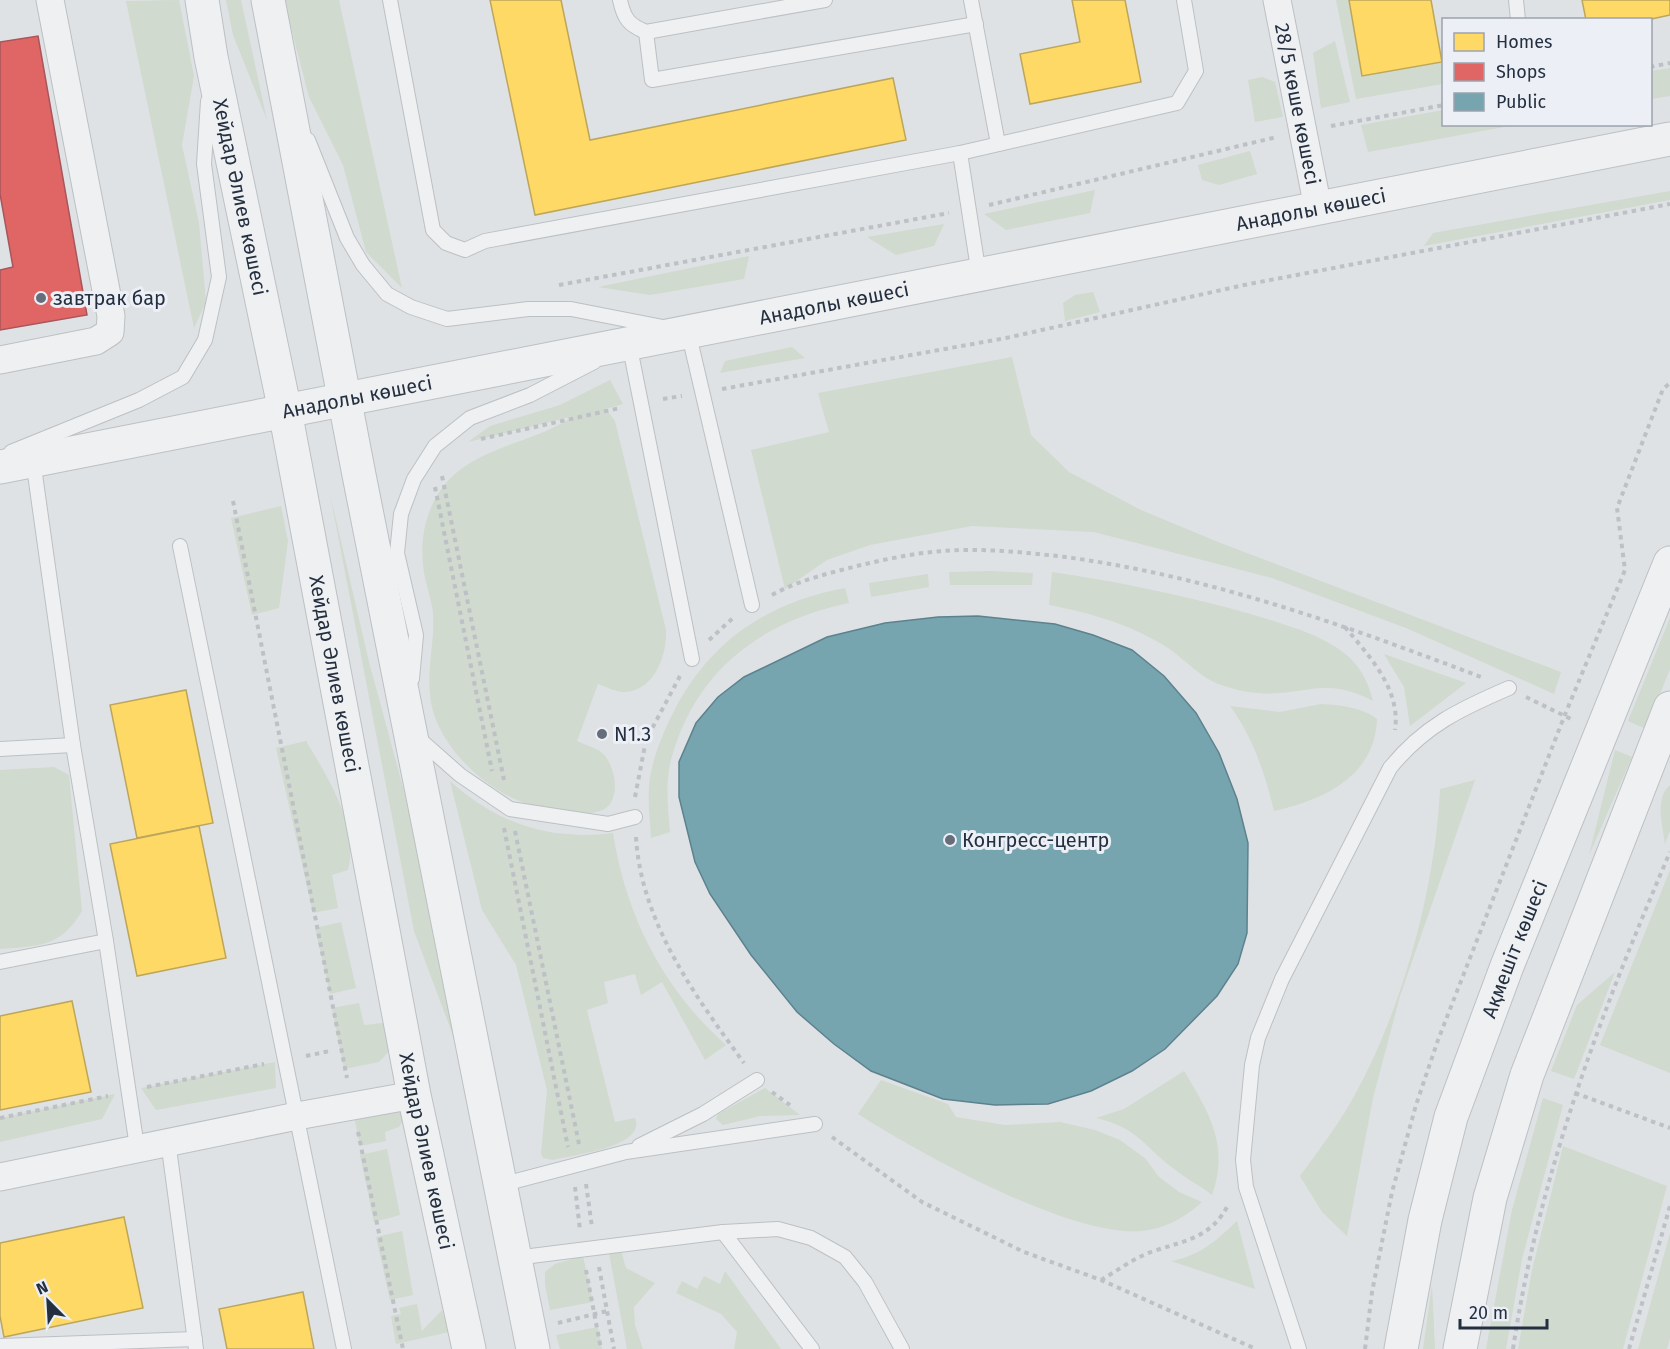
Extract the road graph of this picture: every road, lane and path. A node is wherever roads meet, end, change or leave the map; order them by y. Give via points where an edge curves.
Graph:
1 (50, 0) edge
2 (202, 0) edge
3 (268, 0) edge
4 (390, 0) edge
5 (620, 0) edge
6 (825, 0) edge
7 (971, 0) edge
8 (1184, 0) edge
9 (1277, 0) edge
10 (1516, 0) edge
11 (1518, 18) edge
12 (976, 24) junction
13 (646, 32) junction
14 (211, 57) junction
15 (1670, 63) edge
16 (1652, 67) edge
17 (285, 82) junction
18 (1442, 105) edge
19 (1304, 133) junction
20 (1670, 139) edge
21 (998, 144) junction
22 (960, 153) junction
23 (1670, 204) edge
24 (1318, 208) junction
25 (970, 210) junction
26 (979, 275) junction
27 (552, 286) dead end
28 (689, 332) junction
29 (629, 343) junction
30 (0, 360) edge
31 (1670, 383) edge
32 (702, 392) junction
33 (345, 399) junction
34 (641, 403) junction
35 (285, 411) junction
36 (474, 441) dead end
37 (0, 456) edge
38 (33, 460) junction
39 (0, 467) edge
40 (440, 468) dead end
41 (433, 477) dead end
42 (233, 501) dead end
43 (180, 546) dead end
44 (1670, 563) edge
45 (752, 605) junction
46 (692, 659) junction
47 (1509, 688) junction
48 (1670, 708) edge
49 (1564, 717) junction
50 (1602, 731) junction
51 (411, 732) junction
52 (72, 745) junction
53 (0, 749) edge
54 (1662, 751) edge
55 (504, 806) junction
56 (635, 817) junction
57 (1670, 852) edge
58 (106, 941) junction
59 (0, 962) edge
60 (330, 1051) dead end
61 (285, 1060) junction
62 (757, 1080) junction
63 (129, 1091) junction
64 (1575, 1093) junction
65 (414, 1095) junction
66 (352, 1106) junction
67 (297, 1116) junction
68 (0, 1118) edge
69 (815, 1124) junction
70 (1670, 1128) edge
71 (168, 1141) junction
72 (137, 1148) junction
73 (626, 1152) junction
74 (578, 1165) junction
75 (0, 1177) edge
76 (500, 1185) junction
77 (1670, 1206) edge
78 (723, 1232) junction
79 (589, 1248) junction
80 (515, 1258) junction
81 (607, 1311) junction
82 (595, 1314) junction
83 (541, 1337) edge
84 (196, 1344) edge
85 (0, 1346) edge
86 (344, 1349) edge
87 (403, 1349) edge
88 (469, 1349) edge
89 (602, 1349) edge
90 (614, 1349) edge
91 (812, 1349) edge
92 (902, 1349) edge
93 (1256, 1349) edge
94 (1299, 1349) edge
95 (1401, 1349) edge
96 (1460, 1349) edge
97 (1513, 1349) edge
98 (1629, 1349) edge

1 - 30 street via 111,316 110,332 96,341
2 - 14 street, Хейдар Әлиев көшесі
3 - 17 street
4 - 22 lane via 433,230 446,243 465,250 485,241
5 - 13 lane via 629,25
6 - 13 lane
7 - 12 lane
8 - 21 lane via 1196,71 1177,103
9 - 19 street, 28/5 көше көшесі
10 - 11 lane
12 - 13 lane via 652,80
12 - 21 lane
14 - 35 street, Хейдар Әлиев көшесі
14 - 37 lane via 204,164 219,277 206,340 183,377 139,400
15 - 16 path
17 - 28 lane via 347,238 387,294 447,319 528,309 571,309
17 - 33 street
18 - 19 path
19 - 24 street, 28/5 көше көшесі
19 - 25 path
20 - 24 street, Анадолы көшесі
21 - 22 lane
22 - 25 lane
23 - 32 path via 1244,285 1006,338
24 - 26 street, Анадолы көшесі
25 - 26 lane
25 - 27 path
26 - 28 street, Анадолы көшесі
28 - 29 street, Анадолы көшесі
28 - 32 lane
29 - 33 street, Анадолы көшесі
29 - 34 lane
29 - 51 lane via 530,395 471,417 435,446 414,479 401,514 398,553 416,635
31 - 49 path via 1663,389 1617,508 1625,570
32 - 34 path
32 - 45 lane
33 - 35 street, Анадолы көшесі
33 - 51 street
34 - 36 path
34 - 46 lane
35 - 38 street, Анадолы көшесі
35 - 65 street, Хейдар Әлиев көшесі
38 - 39 street, Анадолы көшесі
38 - 52 lane
40 - 55 path
41 - 55 path
42 - 66 path
43 - 61 lane
44 - 50 street, Ақмешіт көшесі
45 - 46 path via 720,627
45 - 47 path via 810,579 872,562 944,551 1030,553 1120,565 1195,582 1375,637
46 - 56 path via 646,740 635,790
47 - 49 path
47 - 94 lane via 1433,725 1390,768 1282,979 1258,1038 1243,1160 1246,1187
48 - 54 street
49 - 50 path
50 - 95 street, Ақмешіт көшесі via 1451,1116 1425,1220
51 - 55 lane via 460,775
51 - 76 street
52 - 53 lane
52 - 58 lane
54 - 96 street via 1517,1107 1485,1220
55 - 56 lane via 608,824
55 - 74 path
55 - 74 path
56 - 62 path via 645,882 677,965
57 - 64 path
58 - 59 lane
58 - 63 lane
60 - 61 path
61 - 63 path
61 - 67 lane
62 - 69 path
62 - 73 lane via 703,1114
63 - 68 path
63 - 72 lane
64 - 70 path
64 - 97 path via 1533,1238
65 - 66 street
65 - 88 street, Хейдар Әлиев көшесі
66 - 67 street
66 - 87 path
67 - 71 street
67 - 86 lane
69 - 73 lane
69 - 93 path via 922,1202 1024,1252 1101,1280
71 - 72 street
71 - 84 lane
72 - 75 street
73 - 74 lane
74 - 76 lane
74 - 79 path
74 - 79 path
76 - 80 street
77 - 98 path
78 - 79 lane
78 - 91 lane
78 - 92 lane via 778,1229 811,1238 845,1257 865,1282
79 - 80 lane
79 - 81 path
79 - 82 path
80 - 83 street
81 - 82 path
81 - 90 path
82 - 83 path
82 - 89 path
84 - 85 lane

